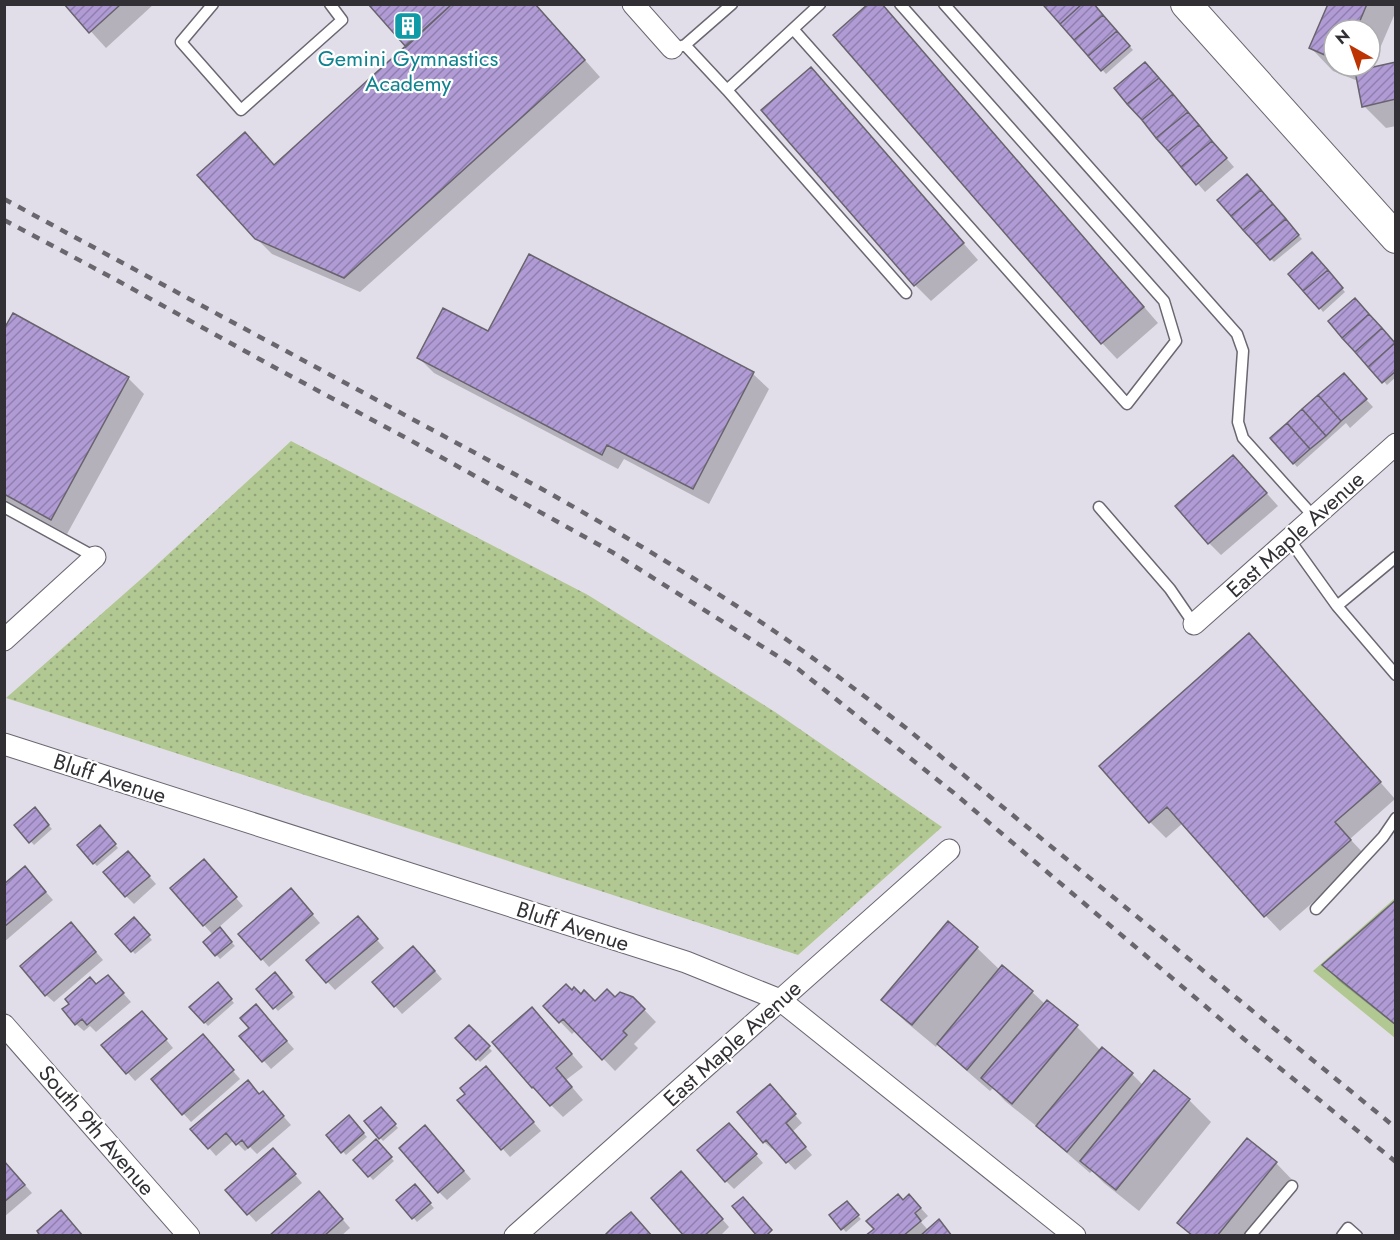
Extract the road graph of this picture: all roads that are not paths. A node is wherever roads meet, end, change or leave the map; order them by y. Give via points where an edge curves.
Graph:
1 (213, 4) edge
2 (330, 4) edge
3 (633, 4) edge
4 (732, 4) edge
5 (819, 4) edge
6 (900, 4) edge
7 (944, 4) edge
8 (1186, 4) edge
9 (793, 29) junction
10 (679, 47) junction
11 (727, 90) junction
12 (1395, 238) edge
13 (906, 293) dead end
14 (1395, 444) edge
15 (4, 507) edge
16 (1099, 507) dead end
17 (1314, 517) junction
18 (1289, 539) junction
19 (95, 557) joint
20 (1395, 557) edge
21 (1337, 606) junction
22 (1194, 624) joint
23 (4, 640) edge
24 (1395, 675) edge
25 (4, 744) edge
26 (1395, 818) edge
27 (949, 850) dead end
28 (1317, 909) dead end
29 (780, 1000) junction
30 (4, 1025) edge
31 (1292, 1186) dead end
32 (189, 1236) edge
33 (515, 1236) edge
34 (1075, 1236) edge
35 (1250, 1236) edge
36 (1342, 1236) edge
37 (1357, 1236) edge

1 - 2 lane via 181,42 241,110 342,20
3 - 10 street
4 - 10 lane
5 - 9 lane
6 - 9 lane via 1164,301 1176,341 1127,404
7 - 17 lane via 1237,334 1243,351 1238,422 1243,438
8 - 12 main road
9 - 11 lane
10 - 11 lane
11 - 13 lane
14 - 17 street, East Maple Avenue
15 - 19 lane
16 - 22 lane via 1170,589
17 - 18 street, East Maple Avenue
18 - 21 lane
18 - 22 street, East Maple Avenue
19 - 23 street
20 - 21 lane
21 - 24 lane
25 - 29 street, Bluff Avenue via 686,962
26 - 28 lane via 1383,837
27 - 29 street, East Maple Avenue
29 - 33 street, East Maple Avenue
29 - 34 street, Bluff Avenue
30 - 32 street, South 9th Avenue
31 - 35 lane
36 - 37 lane via 1348,1228

